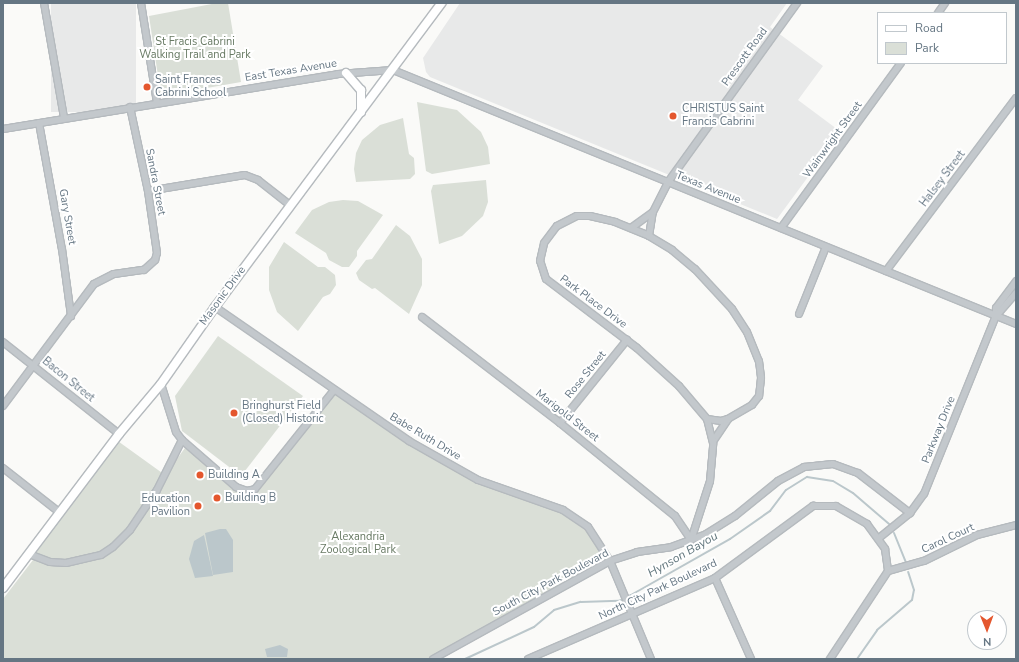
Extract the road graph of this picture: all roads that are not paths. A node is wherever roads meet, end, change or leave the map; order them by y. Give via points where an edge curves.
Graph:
1 (44, 3) edge
2 (141, 3) edge
3 (442, 3) edge
4 (797, 3) edge
5 (945, 3) edge
6 (939, 12) edge
7 (901, 64) edge
8 (393, 70) junction
9 (346, 73) junction
10 (1016, 98) edge
11 (157, 103) junction
12 (130, 107) junction
13 (361, 112) junction
14 (64, 118) junction
15 (39, 123) junction
16 (3, 129) edge
17 (668, 182) junction
18 (148, 191) junction
19 (291, 206) junction
20 (653, 212) junction
21 (631, 228) junction
22 (781, 228) junction
23 (649, 236) junction
24 (826, 247) junction
25 (886, 271) junction
26 (1016, 281) edge
27 (1016, 293) edge
28 (215, 307) junction
29 (799, 314) dead end
30 (71, 316) junction
31 (996, 316) junction
32 (422, 317) dead end
33 (1016, 324) edge
34 (627, 340) junction
35 (3, 342) edge
36 (34, 365) junction
37 (161, 384) junction
38 (334, 390) junction
39 (3, 406) edge
40 (708, 419) junction
41 (728, 419) junction
42 (560, 423) junction
43 (118, 434) junction
44 (182, 440) junction
45 (713, 443) junction
46 (3, 468) edge
47 (60, 512) junction
48 (910, 513) junction
49 (1016, 525) edge
50 (879, 538) junction
51 (691, 540) junction
52 (29, 554) junction
53 (610, 561) junction
54 (888, 570) junction
55 (715, 578) junction
56 (3, 588) edge
57 (632, 614) junction
58 (545, 652) junction
59 (433, 659) edge
60 (528, 659) edge
61 (548, 659) edge
62 (651, 659) edge
63 (751, 659) edge
64 (830, 659) edge

1 - 14 street
2 - 11 street
3 - 8 main road, Masonic Drive
4 - 17 street, Prescott Road
5 - 6 street
7 - 22 street, Wainwright Street
8 - 9 street, East Texas Avenue
8 - 13 main road, Masonic Drive
8 - 17 street, Texas Avenue
9 - 11 street, East Texas Avenue
9 - 13 main road via 361,90
10 - 25 street, Halsey Street
11 - 12 street, East Texas Avenue
12 - 14 street, East Texas Avenue
12 - 18 street, Sandra Street
13 - 19 main road, Masonic Drive
14 - 15 street, East Texas Avenue
15 - 16 street, East Texas Avenue
15 - 30 street, Gary Street via 62,249
17 - 20 street, Prescott Road
17 - 22 street, Texas Avenue
18 - 19 street via 245,175 258,180
18 - 30 street, Sandra Street via 157,254 155,260 144,270 104,278 94,284
19 - 28 main road, Masonic Drive
20 - 21 street
20 - 23 street
21 - 23 street, Park Place Drive
21 - 34 street, Park Place Drive via 590,216 576,216 566,220 547,239 540,261 546,279
22 - 24 street, Texas Avenue
23 - 41 street, Park Place Drive via 672,250 707,279 732,309 755,350 760,370 759,396 752,405
24 - 25 street, Texas Avenue
24 - 29 street
25 - 31 street, Texas Avenue
26 - 31 street, Parkway Drive via 996,308
27 - 31 street, Parkway Drive
28 - 37 main road, Masonic Drive
28 - 38 street, Babe Ruth Drive
30 - 36 street
31 - 33 street, Texas Avenue
31 - 48 street, Parkway Drive via 924,494
32 - 42 street, Marigold Street
34 - 40 street, Park Place Drive via 663,371
34 - 42 street, Rose Street
35 - 36 street, Bacon Street
36 - 39 street
36 - 43 street, Bacon Street
37 - 43 main road, Masonic Drive
37 - 44 street via 176,432
38 - 44 street via 251,490 236,487
38 - 53 street, Babe Ruth Drive via 409,441 478,480 552,505 574,516 588,527
40 - 41 street
40 - 45 street
41 - 45 street via 716,433
42 - 51 street, Marigold Street via 675,516
43 - 47 main road, Masonic Drive
44 - 52 street via 157,490 130,530 113,546 100,555 66,563 50,562
45 - 51 street via 710,481
46 - 47 street
47 - 52 main road, Masonic Drive
48 - 50 street, Parkway Drive
48 - 51 street, South City Park Boulevard via 858,473 833,464 818,464 794,471 735,516
49 - 54 street, Carol Court via 977,535 924,561
50 - 54 street, North City Park Boulevard via 888,555
50 - 55 street, North City Park Boulevard via 867,524 842,508 813,506
51 - 53 street, South City Park Boulevard
52 - 56 main road, Masonic Drive
53 - 57 street, Babe Ruth Drive
53 - 59 street, South City Park Boulevard
54 - 64 street
55 - 57 street, North City Park Boulevard
55 - 63 street
57 - 58 street, North City Park Boulevard
57 - 62 street, Babe Ruth Drive
58 - 60 street, North City Park Boulevard
58 - 61 street

